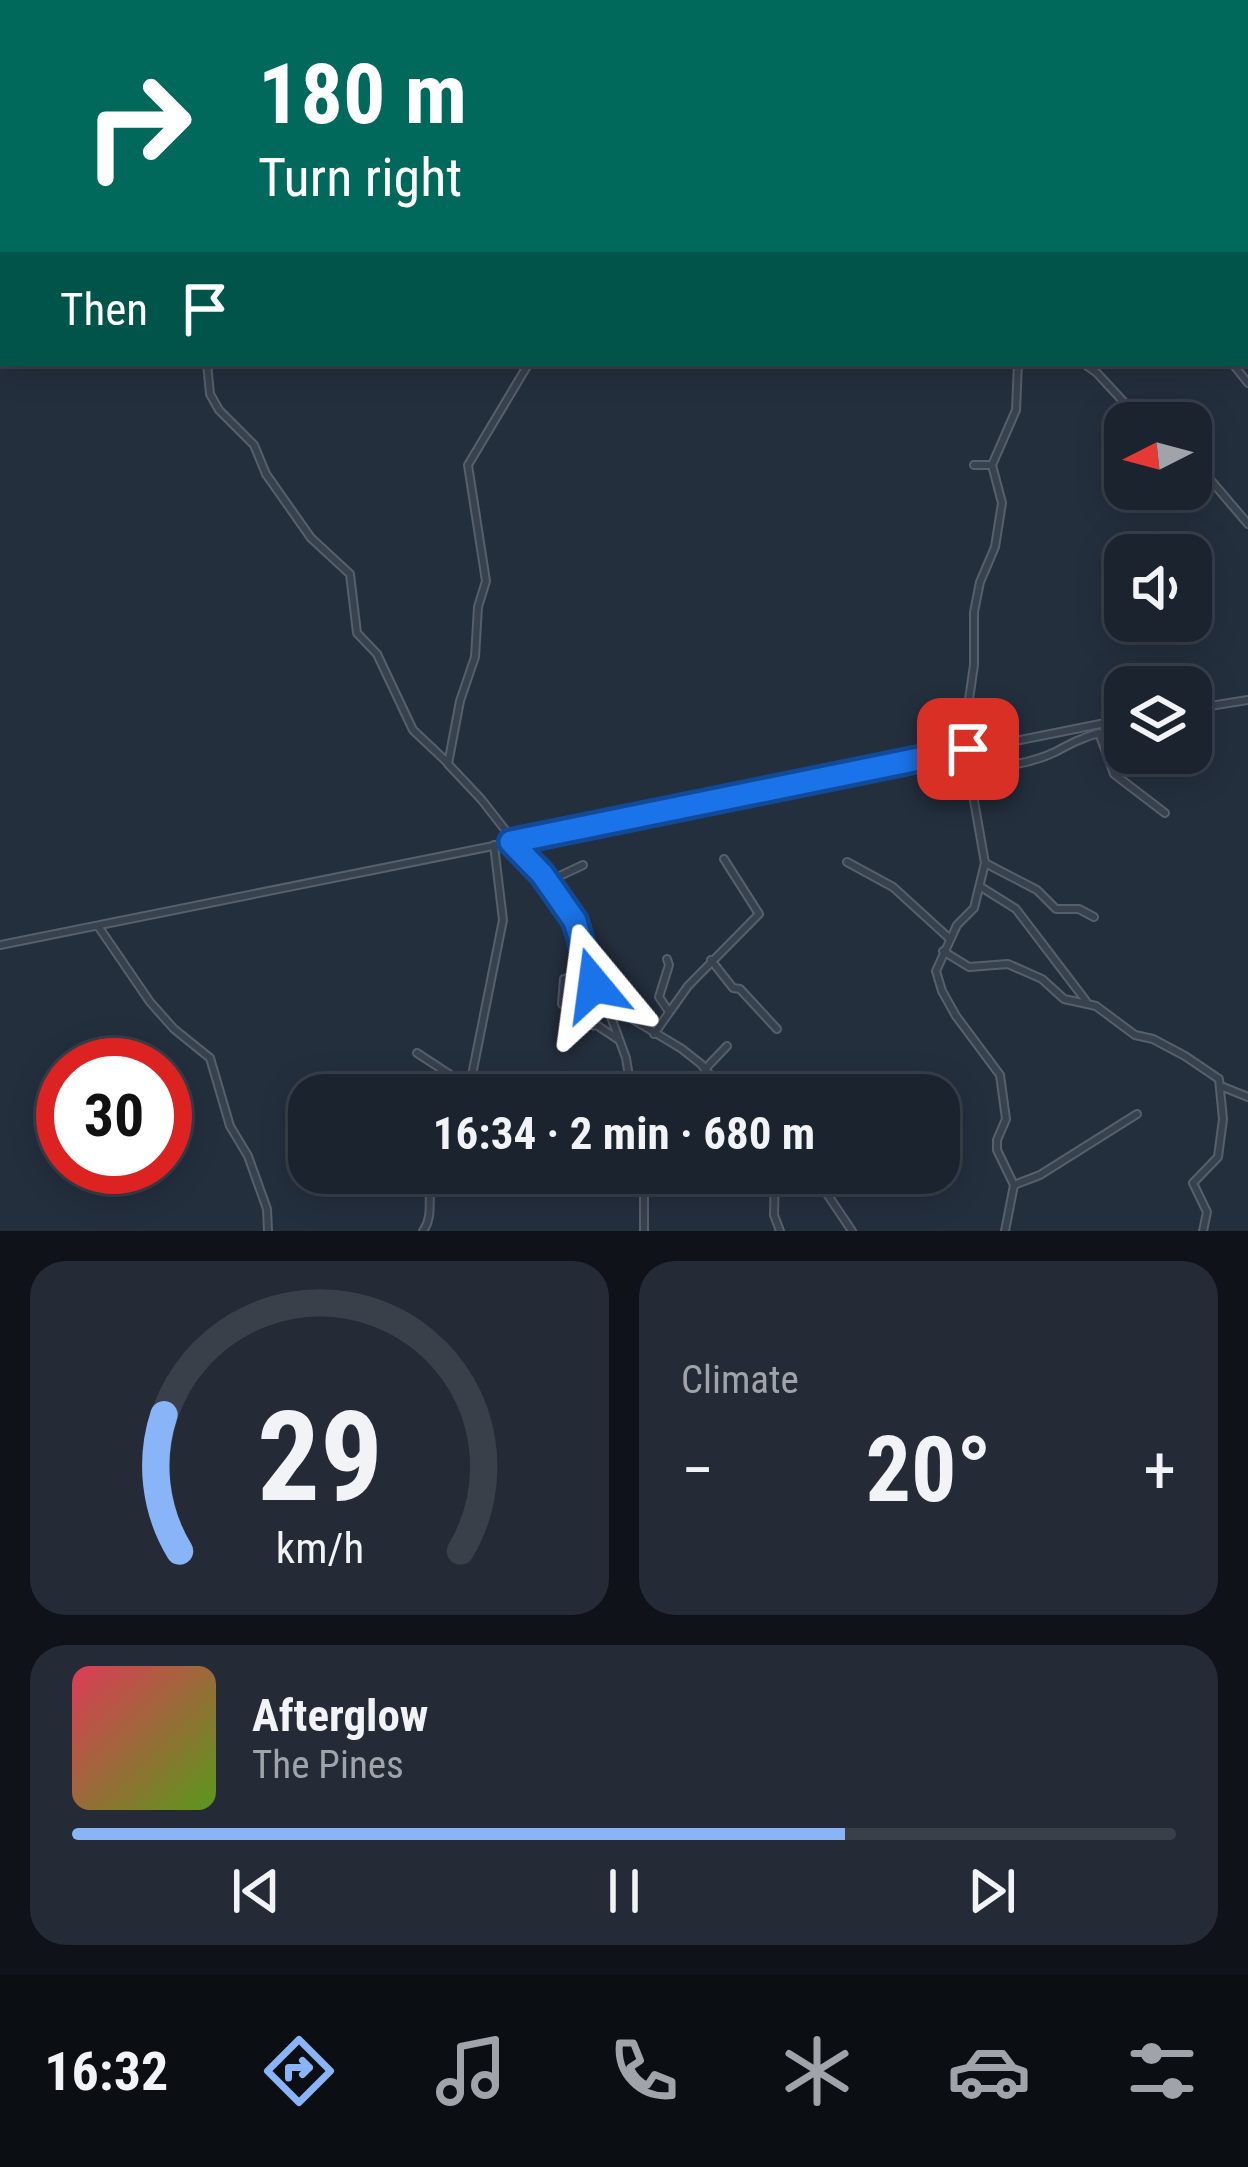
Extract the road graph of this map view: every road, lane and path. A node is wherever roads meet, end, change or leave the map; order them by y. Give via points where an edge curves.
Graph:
1 (207, 366) edge
2 (527, 366) edge
3 (1018, 366) edge
4 (1087, 366) edge
5 (1124, 402) edge
6 (974, 465) dead end
7 (992, 465) junction
8 (1212, 482) edge
9 (1248, 524) edge
10 (1248, 700) edge
11 (1212, 706) edge
12 (1104, 723) edge
13 (968, 749) junction
14 (448, 764) junction
15 (970, 769) junction
16 (1165, 813) dead end
17 (511, 842) junction
18 (494, 845) junction
19 (724, 859) dead end
20 (847, 862) dead end
21 (985, 863) junction
22 (583, 865) dead end
23 (547, 882) junction
24 (981, 887) junction
25 (1094, 917) dead end
26 (98, 926) junction
27 (950, 939) junction
28 (0, 945) edge
29 (943, 951) junction
30 (667, 959) dead end
31 (711, 959) junction
32 (590, 974) junction
33 (606, 1003) junction
34 (1089, 1003) junction
35 (562, 1004) dead end
36 (668, 1010) junction
37 (580, 1023) dead end
38 (777, 1029) dead end
39 (653, 1034) junction
40 (619, 1040) junction
41 (727, 1046) dead end
42 (417, 1053) dead end
43 (704, 1069) junction
44 (446, 1074) edge
45 (474, 1074) edge
46 (627, 1074) edge
47 (708, 1074) edge
48 (1222, 1087) junction
49 (1248, 1097) edge
50 (1136, 1114) dead end
51 (1014, 1185) junction
52 (429, 1194) edge
53 (644, 1194) edge
54 (774, 1194) edge
55 (827, 1194) edge
56 (268, 1231) edge
57 (423, 1231) edge
58 (644, 1231) edge
59 (781, 1231) edge
60 (852, 1231) edge
61 (1005, 1231) edge
62 (1203, 1231) edge

1 - 14 street via 219,410 254,445 311,538 350,574 357,633 377,654 413,730
2 - 14 street via 469,461 486,577
3 - 7 street via 1016,410
4 - 5 street
6 - 7 street
7 - 13 street via 1002,502 974,612
8 - 9 street
10 - 11 street
12 - 13 street
13 - 15 street
13 - 17 street
14 - 17 street
15 - 16 street via 1042,757 1099,733 1114,774
15 - 21 street
17 - 18 street
17 - 23 street
18 - 26 street
18 - 45 street via 503,920
19 - 31 street via 759,913
20 - 27 street via 893,887
21 - 24 street
21 - 25 street via 1056,908
22 - 23 street
23 - 32 street via 575,921
24 - 27 street
24 - 34 street via 1016,909
26 - 28 street
26 - 56 street via 145,997 210,1058 267,1209
27 - 29 street
29 - 34 street via 969,967 1012,965 1064,1000
29 - 51 street via 941,991 1000,1075 1006,1119 998,1150
30 - 36 street via 659,997
31 - 36 street
31 - 38 street
32 - 33 street
32 - 35 street via 564,979
33 - 39 street
33 - 40 street
34 - 48 street via 1135,1035 1186,1056
36 - 39 street
37 - 40 street
39 - 43 street
40 - 46 street
41 - 43 street
42 - 44 street
43 - 47 street
48 - 49 street
48 - 62 street via 1218,1157 1192,1183 1207,1212
50 - 51 street
51 - 61 street
52 - 57 street
53 - 58 street
54 - 59 street
55 - 60 street

